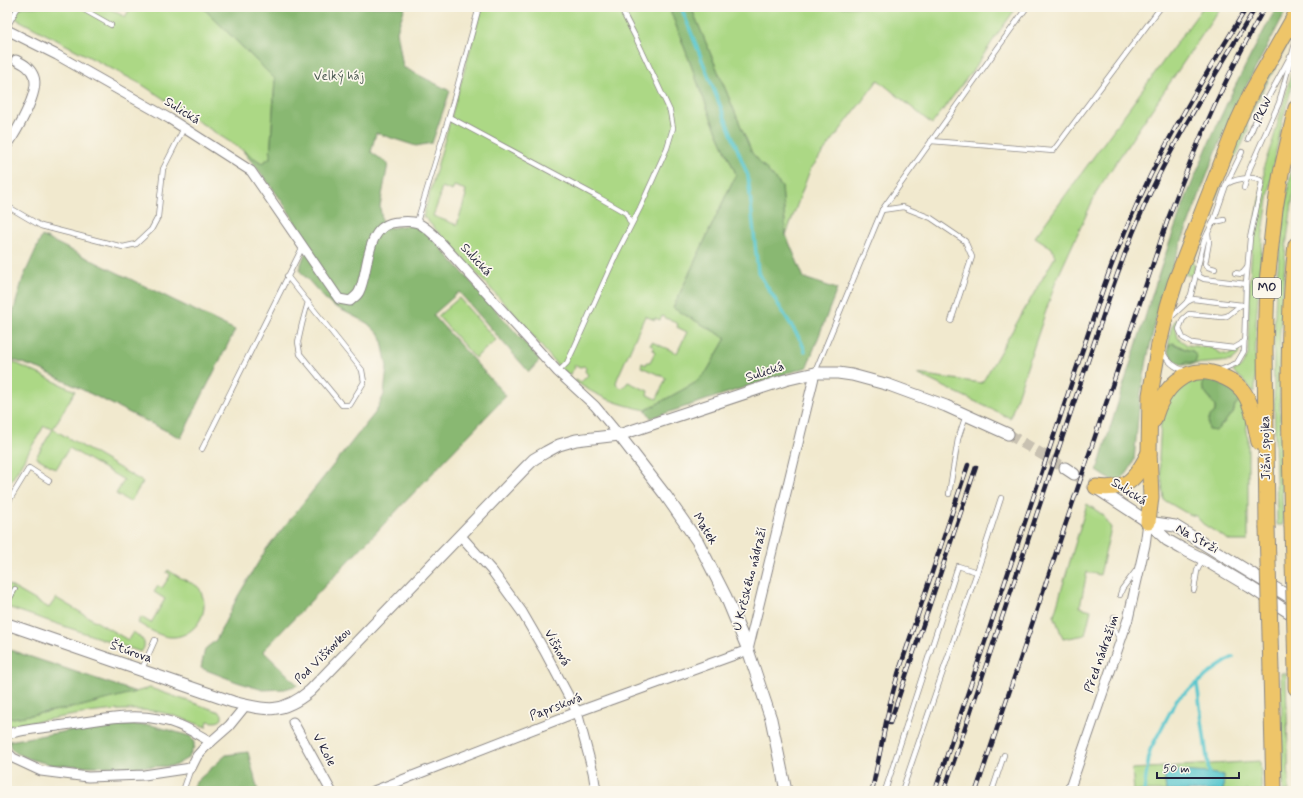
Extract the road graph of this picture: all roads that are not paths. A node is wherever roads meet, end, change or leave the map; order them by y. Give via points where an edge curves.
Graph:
1 (79, 7) edge
2 (92, 7) edge
3 (479, 7) edge
4 (620, 7) edge
5 (1027, 7) edge
6 (1161, 7) edge
7 (18, 8) edge
8 (89, 12) junction
9 (1296, 14) edge
10 (111, 25) dead end
11 (7, 27) edge
12 (7, 30) edge
13 (1296, 40) edge
14 (1294, 48) junction
15 (16, 60) dead end
16 (1296, 108) edge
17 (449, 117) junction
18 (185, 128) junction
19 (1248, 139) dead end
20 (931, 141) junction
21 (7, 146) edge
22 (1242, 152) dead end
23 (1246, 179) junction
24 (1226, 185) junction
25 (1244, 188) dead end
26 (7, 206) edge
27 (882, 210) junction
28 (1224, 220) dead end
29 (417, 222) junction
30 (631, 224) junction
31 (1212, 225) junction
32 (1209, 231) junction
33 (1296, 245) edge
34 (303, 246) junction
35 (1247, 268) junction
36 (1215, 269) dead end
37 (1197, 270) junction
38 (1235, 273) dead end
39 (287, 276) junction
40 (1246, 284) junction
41 (308, 302) junction
42 (1186, 303) junction
43 (1244, 305) junction
44 (1296, 311) edge
45 (951, 321) dead end
46 (1164, 323) junction
47 (1290, 336) junction
48 (1245, 337) junction
49 (1159, 344) junction
50 (558, 372) junction
51 (1202, 372) junction
52 (815, 373) junction
53 (966, 415) junction
54 (1008, 434) tunnel mouth
55 (618, 435) junction
56 (1149, 446) junction
57 (202, 449) dead end
58 (1266, 472) junction
59 (49, 481) dead end
60 (1095, 487) joint
61 (949, 494) dead end
62 (1001, 498) dead end
63 (7, 504) edge
64 (1148, 522) junction
65 (460, 535) junction
66 (1203, 558) junction
67 (1140, 565) junction
68 (977, 572) junction
69 (15, 588) dead end
70 (1194, 590) dead end
71 (1120, 595) dead end
72 (8, 600) edge
73 (1296, 601) edge
74 (1114, 617) dead end
75 (1296, 617) edge
76 (7, 624) edge
77 (1120, 638) junction
78 (155, 640) dead end
79 (748, 650) junction
80 (141, 671) junction
81 (1296, 671) edge
82 (1296, 688) edge
83 (246, 705) junction
84 (577, 712) junction
85 (293, 722) dead end
86 (7, 734) edge
87 (211, 742) junction
88 (7, 752) edge
89 (1004, 755) dead end
90 (191, 768) junction
91 (183, 791) edge
92 (331, 791) edge
93 (374, 791) edge
94 (596, 791) edge
95 (786, 791) edge
96 (885, 791) edge
97 (902, 791) edge
98 (992, 791) edge
99 (1069, 791) edge
100 (1274, 791) edge

1 - 8 lane
2 - 8 lane
3 - 17 lane
4 - 30 lane via 670,111 673,128 667,148
5 - 20 lane
6 - 20 lane via 1053,151
7 - 11 lane
8 - 10 lane
9 - 46 highway via 1238,121 1175,283
12 - 18 street, Sulická via 57,55
13 - 14 lane
14 - 19 lane
14 - 23 lane, PKW via 1279,103
15 - 21 street via 30,68 35,77 35,91
16 - 58 highway, Jižní spojka / MO via 1279,187 1268,275 1265,348
17 - 29 lane
17 - 30 lane via 598,196 626,213
18 - 26 lane via 163,169 158,216 151,230 136,244 123,247 41,226
18 - 34 street, Sulická via 251,170
20 - 27 lane
22 - 24 lane
23 - 24 lane via 1230,181
23 - 25 lane, PKW
23 - 35 lane via 1257,178 1262,184 1250,238
24 - 31 lane
27 - 45 lane via 903,207 931,218 964,241 972,257
27 - 52 lane
28 - 31 lane
29 - 34 street, Sulická via 392,222 378,230 368,254 358,294 350,301 339,299
29 - 50 street, Sulická via 434,235
30 - 50 lane via 567,363
31 - 32 lane
32 - 36 lane via 1205,264
32 - 37 lane
33 - 47 highway, Jižní spojka / MO
34 - 39 lane
35 - 38 lane via 1242,274
35 - 40 lane
37 - 40 lane via 1204,279
37 - 42 lane
39 - 41 lane
39 - 57 lane
40 - 43 lane
41 - 41 lane via 362,370 364,382 350,405 342,405 300,354 298,342
42 - 43 lane via 1193,299
42 - 46 lane
43 - 48 lane
43 - 48 lane via 1222,317 1189,314 1183,318 1179,328 1183,338 1192,343 1234,348 1241,344
44 - 47 lane
46 - 49 highway
47 - 81 highway, Jižní spojka / MO, bridge
48 - 51 lane via 1244,351 1237,362 1222,370
49 - 51 lane via 1172,364 1182,370
49 - 56 highway via 1150,395
50 - 55 street, Sulická via 595,406
51 - 56 highway via 1185,376 1164,395 1156,411
51 - 58 highway via 1232,381 1245,394 1252,411
52 - 53 street, Sulická via 838,373 879,382
52 - 55 street, Sulická via 785,380
52 - 79 street, U Krčského nádraží
53 - 54 street, Sulická
53 - 61 lane via 958,439
55 - 65 street, Pod Višňovkou via 576,440 559,445 540,456 516,476
55 - 79 street, Matek via 698,542
56 - 60 highway via 1139,471 1127,484 1113,489
56 - 64 highway via 1151,497
58 - 100 highway, Jižní spojka / MO, bridge
59 - 63 lane via 29,468
60 - 64 street, Sulická
62 - 68 lane
64 - 66 street, Na Strži via 1167,540
64 - 67 street, Před nádražím
64 - 73 street, Na Strži via 1175,526
65 - 83 street, Pod Višňovkou via 298,700 291,705 278,708
65 - 84 street, Višňová via 493,572 522,612
66 - 70 lane via 1197,571
66 - 75 street, Na Strži
67 - 71 lane via 1122,588
67 - 77 street, Před nádražím via 1128,619
68 - 96 lane via 958,566
68 - 97 lane
69 - 72 lane
74 - 77 lane via 1112,626
76 - 80 street, Štúrova
77 - 99 street, Před nádražím
78 - 80 lane
79 - 84 street, Paprsková
79 - 95 street, U Krčského nádraží via 772,719
80 - 83 street, Štúrova
81 - 82 highway, Jižní spojka / MO
83 - 87 street via 229,726
84 - 93 street, Paprsková
84 - 94 street, Višňová
85 - 92 street, V Kole
86 - 87 street via 116,718 147,717 175,723
87 - 90 street via 197,756
88 - 90 street via 13,758 42,771 88,777 144,775
89 - 98 lane
90 - 91 lane

